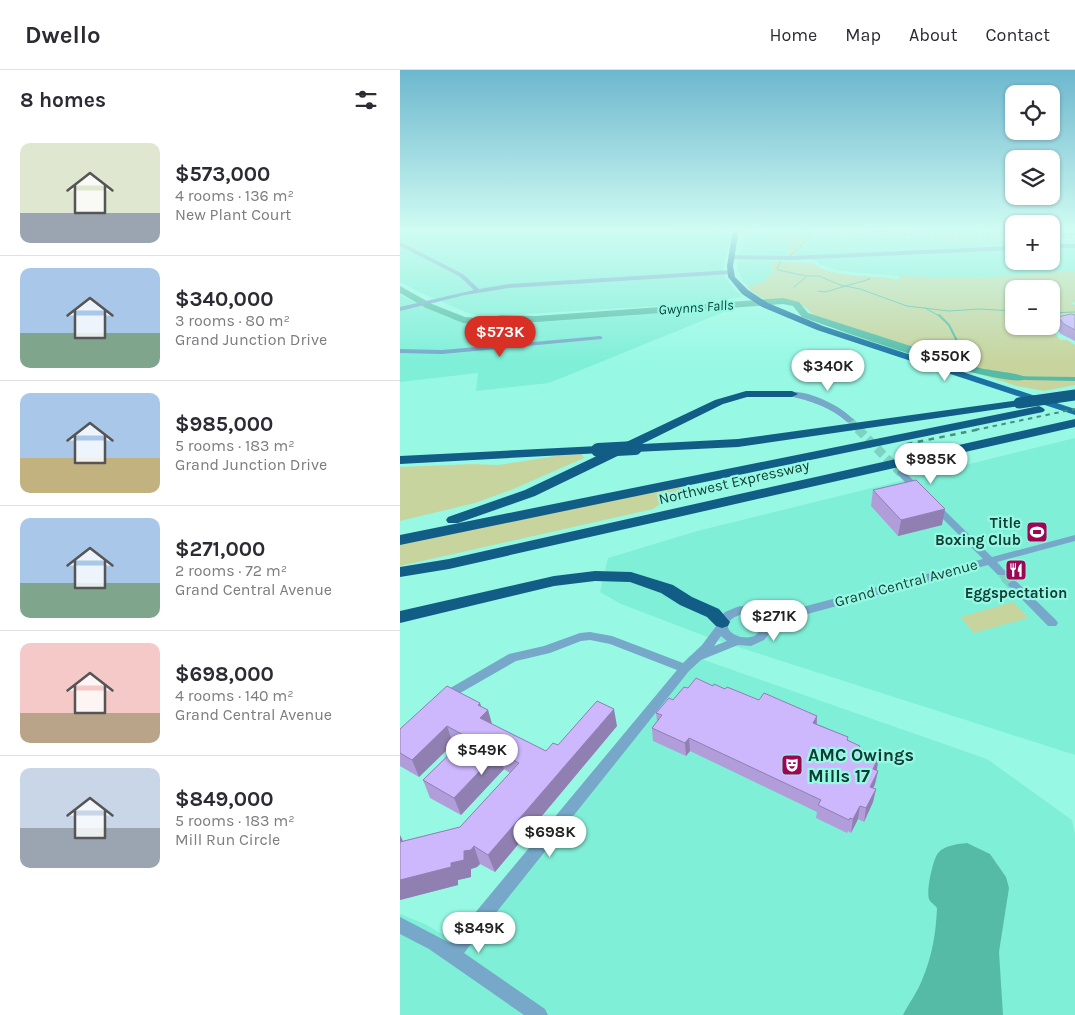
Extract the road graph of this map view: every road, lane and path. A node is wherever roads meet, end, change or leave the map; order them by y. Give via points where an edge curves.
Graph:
1 (457, 273) edge
2 (711, 273) edge
3 (731, 273) edge
4 (477, 290) junction
5 (400, 309) edge
6 (600, 338) dead end
7 (400, 351) edge
8 (792, 394) joint
9 (1075, 395) edge
10 (1075, 402) edge
11 (1075, 412) edge
12 (850, 420) tunnel mouth
13 (1075, 423) edge
14 (400, 458) edge
15 (901, 473) tunnel mouth
16 (400, 534) edge
17 (1075, 538) edge
18 (400, 540) edge
19 (990, 562) junction
20 (449, 564) junction
21 (400, 572) edge
22 (1002, 573) tunnel mouth
23 (400, 576) edge
24 (1013, 584) tunnel mouth
25 (795, 613) junction
26 (758, 614) junction
27 (400, 616) edge
28 (1052, 623) dead end
29 (722, 625) junction
30 (766, 631) junction
31 (738, 641) junction
32 (690, 663) junction
33 (434, 704) edge
34 (400, 926) edge
35 (452, 954) junction
36 (539, 1015) edge

1 - 4 street
2 - 4 street
3 - 11 main road via 753,298 820,328
4 - 5 street
6 - 7 street via 442,352
8 - 12 street via 821,401
8 - 16 highway via 753,393 728,398 530,493 458,519
9 - 14 highway, bridge via 755,441
10 - 18 highway, Northwest Expressway
13 - 20 highway, Northwest Expressway
15 - 19 street
17 - 19 street, Grand Central Avenue
19 - 22 street
19 - 25 street, Grand Central Avenue
20 - 21 highway, Northwest Expressway
20 - 23 highway
24 - 28 street
25 - 26 street, Grand Central Avenue
25 - 30 street, Grand Central Avenue
26 - 29 street, Grand Central Avenue via 748,610 734,612 724,618
26 - 30 street via 766,620
27 - 29 highway via 554,581 595,576 631,577 668,589 711,612
29 - 31 street via 728,637
29 - 32 street, Grand Central Avenue
30 - 31 street, Grand Central Avenue via 750,642
31 - 32 street, Grand Central Avenue
32 - 33 street via 612,640 580,637 546,650 512,657
32 - 35 street, Grand Central Avenue
34 - 35 street
35 - 36 street

